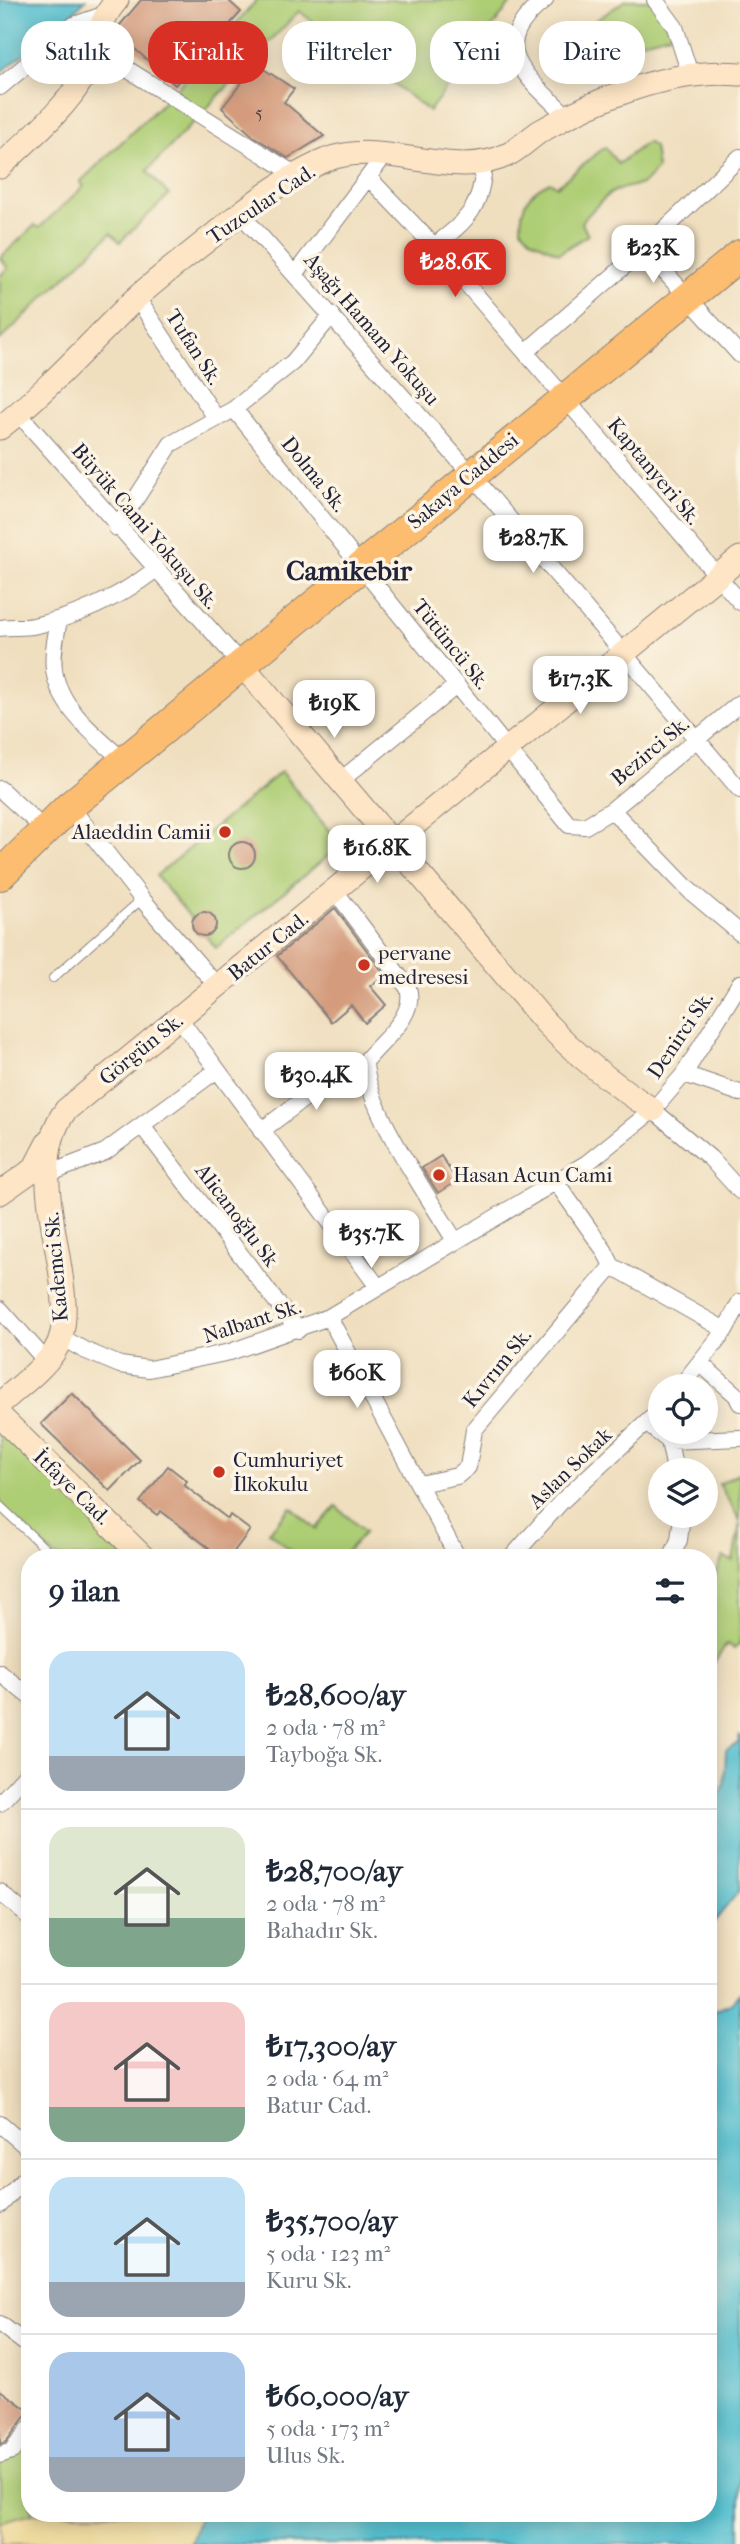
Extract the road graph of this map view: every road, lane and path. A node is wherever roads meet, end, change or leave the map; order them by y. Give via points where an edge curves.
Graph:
1 (545, 0) edge
2 (655, 0) edge
3 (110, 7) edge
4 (134, 73) edge
5 (740, 74) edge
6 (691, 77) junction
7 (78, 84) edge
8 (0, 87) edge
9 (568, 117) junction
10 (384, 156) junction
11 (740, 157) edge
12 (484, 162) junction
13 (0, 167) edge
14 (296, 175) junction
15 (370, 179) junction
16 (240, 213) junction
17 (434, 246) junction
18 (644, 249) junction
19 (740, 255) edge
20 (296, 273) junction
21 (688, 297) junction
22 (137, 298) junction
23 (332, 315) junction
24 (526, 352) junction
25 (740, 355) edge
26 (565, 398) junction
27 (234, 409) junction
28 (19, 414) junction
29 (216, 418) junction
30 (0, 428) edge
31 (471, 474) junction
32 (117, 528) junction
33 (740, 558) edge
34 (361, 566) junction
35 (156, 570) junction
36 (716, 578) junction
37 (740, 602) edge
38 (59, 620) junction
39 (0, 628) edge
40 (624, 651) junction
41 (242, 665) junction
42 (457, 685) junction
43 (740, 704) edge
44 (697, 739) junction
45 (508, 747) junction
46 (124, 761) junction
47 (340, 781) junction
48 (0, 789) edge
49 (740, 790) edge
50 (70, 806) junction
51 (612, 810) junction
52 (44, 829) junction
53 (394, 843) junction
54 (0, 876) edge
55 (336, 892) junction
56 (142, 899) junction
57 (740, 933) edge
58 (53, 978) dead end
59 (740, 983) edge
60 (218, 987) junction
61 (179, 1018) junction
62 (365, 1066) junction
63 (217, 1070) junction
64 (684, 1074) junction
65 (740, 1093) edge
66 (66, 1110) joint
67 (653, 1110) junction
68 (142, 1126) junction
69 (53, 1130) junction
70 (261, 1130) junction
71 (48, 1174) junction
72 (555, 1182) junction
73 (740, 1191) edge
74 (0, 1193) edge
75 (455, 1241) junction
76 (612, 1266) junction
77 (378, 1287) junction
78 (0, 1309) edge
79 (738, 1309) edge
80 (329, 1317) junction
81 (298, 1330) junction
82 (725, 1330) junction
83 (61, 1337) junction
84 (46, 1361) junction
85 (701, 1364) junction
86 (692, 1374) edge
87 (740, 1403) edge
88 (0, 1404) edge
89 (0, 1416) edge
90 (647, 1424) edge
91 (740, 1437) edge
92 (718, 1438) edge
93 (420, 1484) junction
94 (0, 1506) edge
95 (680, 1528) edge
96 (45, 1549) edge
97 (135, 1549) edge
98 (453, 1549) edge
99 (519, 1549) edge
100 (675, 1549) edge
101 (0, 1673) edge
102 (21, 1690) edge
103 (21, 1780) edge
104 (0, 1802) edge
105 (0, 1892) edge
106 (21, 1910) edge
107 (0, 2124) edge
108 (21, 2142) edge
109 (21, 2185) edge
110 (0, 2205) edge
111 (0, 2324) edge
112 (21, 2340) edge
113 (21, 2437) edge
114 (3, 2455) edge

1 - 9 street via 525,16 514,34 514,57 526,76
2 - 6 street via 675,27
3 - 8 street via 74,25
4 - 14 street
5 - 6 street, Tuzcular Cad.
6 - 9 street, Tuzcular Cad. via 611,96
7 - 13 street
9 - 12 street, Tuzcular Cad. via 509,154
10 - 12 street, Tuzcular Cad.
10 - 14 street, Tuzcular Cad. via 346,154
10 - 15 street
11 - 18 street
12 - 17 street via 483,189 475,208
14 - 16 street, Tuzcular Cad.
15 - 17 street, Kaptanyeri Sk.
15 - 20 street
16 - 20 street, Aşağı Hamam Yokuşu
16 - 22 street, Tuzcular Cad.
17 - 24 street, Kaptanyeri Sk.
18 - 21 street
18 - 24 street
19 - 21 highway, Sakaya Caddesi
20 - 23 street, Aşağı Hamam Yokuşu
21 - 25 street
21 - 26 highway, Sakaya Caddesi
22 - 28 street, Tuzcular Cad.
22 - 29 street, Tufan Sk.
23 - 27 street via 293,362
23 - 31 street, Aşağı Hamam Yokuşu
24 - 26 street, Kaptanyeri Sk.
26 - 31 highway, Sakaya Caddesi
26 - 36 street, Kaptanyeri Sk.
27 - 29 street
27 - 34 street, Dolma Sk.
28 - 30 street, Tuzcular Cad.
28 - 32 street, Büyük Cami Yokuşu Sk.
29 - 32 street via 171,444
31 - 34 highway, Sakaya Caddesi
31 - 40 street, Aşağı Hamam Yokuşu
32 - 35 street, Büyük Cami Yokuşu Sk.
33 - 36 street, Batur Cad.
34 - 41 highway, Sakaya Caddesi
34 - 42 street, Tütüncü Sk.
35 - 38 street via 126,592
35 - 41 street, Büyük Cami Yokuşu Sk.
36 - 37 street, Kaptanyeri Sk.
36 - 40 street, Batur Cad.
38 - 39 street
38 - 46 street via 54,671 62,693 74,712
40 - 44 street, Aşağı Hamam Yokuşu
40 - 45 street, Batur Cad.
41 - 46 highway, Sakaya Caddesi
41 - 47 street
42 - 45 street, Tütüncü Sk.
42 - 47 street
43 - 44 street, Bezirci Sk.
44 - 49 street, Aşağı Hamam Yokuşu
44 - 51 street, Bezirci Sk.
45 - 51 street, Bezirci Sk. via 569,825 586,826
45 - 53 street, Batur Cad.
46 - 50 highway, Sakaya Caddesi
47 - 53 street
48 - 52 street
50 - 52 highway, Sakaya Caddesi
50 - 56 street
51 - 57 street via 690,891
52 - 54 highway, Sakaya Caddesi
53 - 55 street, Batur Cad.
53 - 67 street via 573,1051
55 - 60 street, Batur Cad.
55 - 62 street via 412,998 408,1011
56 - 58 lane
56 - 60 street
59 - 64 street, Denirci Sk.
60 - 61 street, Görgün Sk.
61 - 63 street
61 - 66 street, Görgün Sk.
62 - 70 street via 352,1063
62 - 75 street via 369,1087 396,1140
63 - 68 street
63 - 70 street
64 - 65 street
64 - 67 street, Denirci Sk.
66 - 69 street, Kademci Sk.
67 - 72 street, Nalbant Sk. via 587,1163
67 - 73 street via 710,1158
68 - 71 street via 91,1159
68 - 81 street, Alicanoğlu Sk
69 - 71 street, Kademci Sk.
69 - 74 street via 34,1169
70 - 77 street
71 - 83 street, Kademci Sk. via 63,1308
72 - 75 street, Nalbant Sk.
72 - 76 street
75 - 77 street, Nalbant Sk.
76 - 82 street
76 - 93 street, Kıvrım Sk. via 474,1430 468,1467 457,1476
77 - 80 street, Nalbant Sk.
78 - 84 street
79 - 82 street
80 - 81 street, Nalbant Sk.
80 - 93 street
81 - 83 street, Nalbant Sk. via 230,1352 149,1369 120,1365
82 - 85 street
83 - 84 street, Kademci Sk.
84 - 88 street, Kademci Sk.
85 - 86 street
85 - 87 street
89 - 97 street, İtfaye Cad.
90 - 99 street, Aslan Sokak via 561,1502
91 - 92 street
93 - 98 street
94 - 96 lane
95 - 100 street
101 - 102 street
103 - 104 street
105 - 106 street
107 - 108 street
109 - 110 street
111 - 112 street
113 - 114 street

